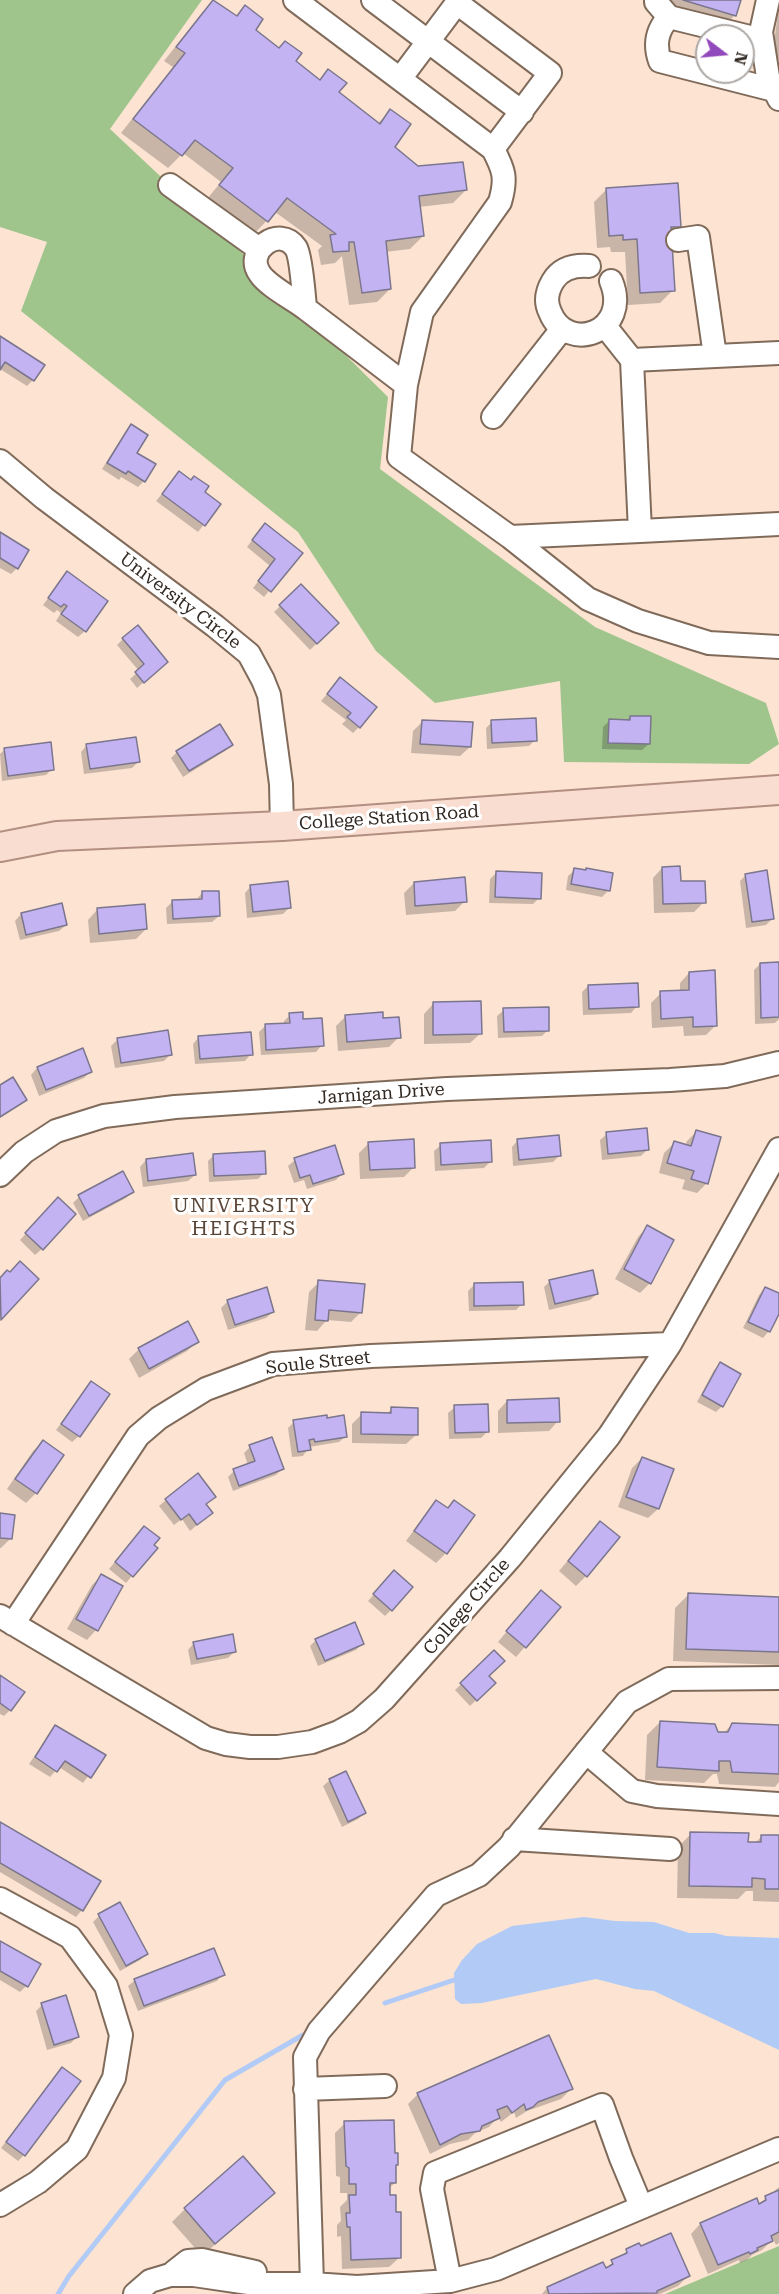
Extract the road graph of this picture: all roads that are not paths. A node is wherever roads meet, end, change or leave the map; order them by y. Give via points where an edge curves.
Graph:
1 (295, 0) edge
2 (373, 0) edge
3 (768, 0) edge
4 (662, 8) edge
5 (762, 40) junction
6 (427, 42) junction
7 (400, 79) junction
8 (777, 94) edge
9 (522, 112) junction
10 (493, 149) junction
11 (170, 185) dead end
12 (678, 240) dead end
13 (259, 249) junction
14 (589, 266) dead end
15 (611, 281) dead end
16 (305, 308) junction
17 (605, 326) junction
18 (562, 328) junction
19 (779, 353) edge
20 (715, 356) junction
21 (632, 360) junction
22 (406, 384) junction
23 (493, 417) dead end
24 (4, 472) edge
25 (779, 524) edge
26 (640, 531) junction
27 (510, 537) junction
28 (779, 646) edge
29 (779, 790) edge
30 (282, 826) junction
31 (0, 847) edge
32 (779, 1063) edge
33 (779, 1149) edge
34 (0, 1175) edge
35 (670, 1344) junction
36 (7, 1620) edge
37 (779, 1678) edge
38 (586, 1752) junction
39 (779, 1804) edge
40 (514, 1839) junction
41 (670, 1849) dead end
42 (0, 1899) edge
43 (385, 2086) dead end
44 (305, 2089) junction
45 (779, 2149) edge
46 (0, 2205) edge
47 (641, 2206) junction
48 (450, 2281) junction
49 (219, 2282) edge
50 (279, 2283) junction
51 (312, 2284) junction
52 (135, 2294) edge
53 (256, 2294) edge

1 - 7 street
2 - 6 street
3 - 5 street
4 - 5 street
4 - 8 street via 656,48 660,61
5 - 8 street via 768,77
6 - 7 street
6 - 9 street
6 - 9 street via 457,3 550,73
7 - 10 street
9 - 10 street
10 - 22 street via 503,167 505,185 500,202 422,312
11 - 13 street
12 - 20 street via 698,237
13 - 16 street via 256,266 261,276
13 - 16 street via 281,239 297,249
14 - 18 street via 566,269 550,287 548,309
15 - 17 street via 616,304
16 - 22 street
17 - 18 street via 585,335
17 - 21 street
18 - 23 street
19 - 20 street
20 - 21 street
21 - 26 street
22 - 27 street via 399,457
24 - 30 street, University Circle via 249,654 269,695 281,784
25 - 26 street
26 - 27 street
27 - 28 street via 588,599 638,621 709,643
29 - 30 main road, College Station Road
30 - 31 main road, College Station Road via 66,835
32 - 34 street, Jarnigan Drive via 725,1076 447,1089 175,1107 104,1116 56,1131 24,1152
33 - 35 street, College Circle
35 - 36 street, Soule Street via 371,1356 273,1364 206,1389 138,1436
35 - 36 street, College Circle via 609,1436 510,1558 384,1699 339,1732 312,1742 278,1747 226,1744 206,1738
37 - 38 street via 669,1678 627,1702
38 - 39 street via 632,1791
38 - 40 street
40 - 41 street
40 - 44 street via 479,1875 435,1895 356,1986 319,2031 305,2056
42 - 46 street via 70,1937 106,1986 121,2036 114,2078 77,2149 38,2182
43 - 44 street
44 - 51 street
45 - 47 street
47 - 48 street via 496,2269
47 - 48 street via 602,2105 435,2173 432,2189
48 - 51 street via 357,2287
49 - 50 street
49 - 52 street via 194,2275 170,2275 150,2281
50 - 51 street
50 - 53 street

